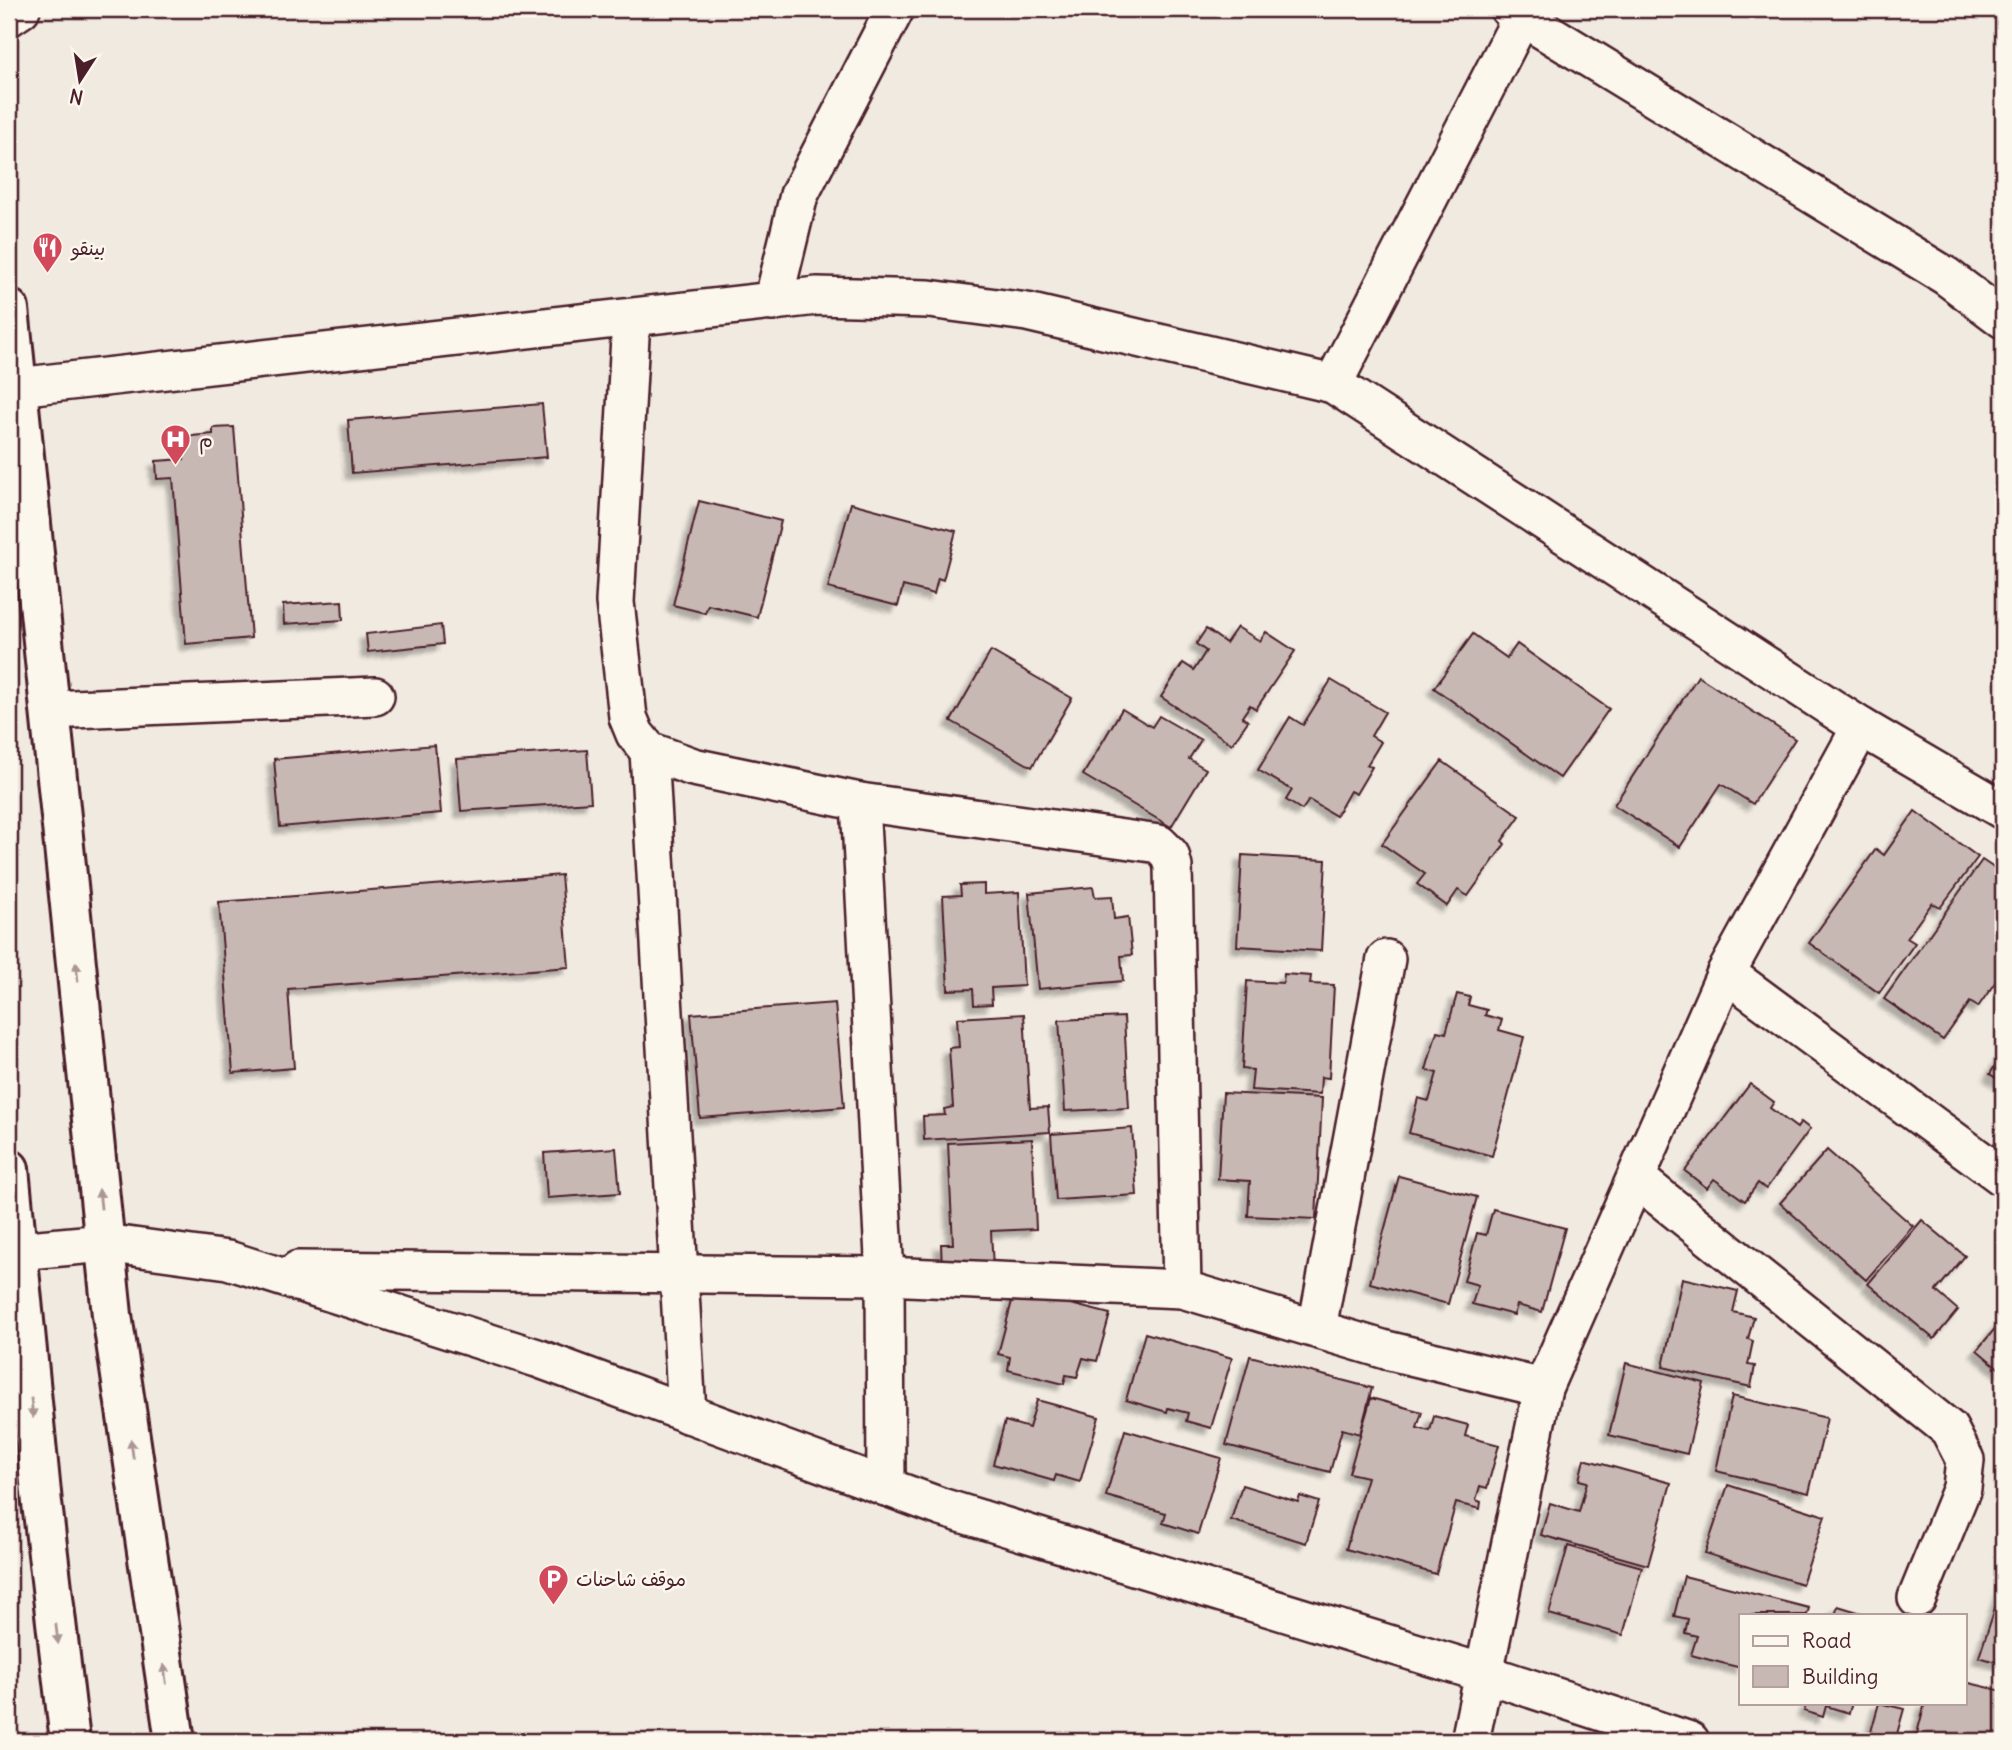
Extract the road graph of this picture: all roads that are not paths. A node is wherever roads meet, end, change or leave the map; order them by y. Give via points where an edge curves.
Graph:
1 (22, 9) edge
2 (895, 9) edge
3 (1519, 12) edge
4 (9, 18) edge
5 (773, 302) junction
6 (9, 309) edge
7 (631, 319) junction
8 (2003, 319) edge
9 (1333, 384) junction
10 (17, 387) junction
11 (374, 696) dead end
12 (50, 710) junction
13 (1861, 727) junction
14 (649, 751) junction
15 (860, 802) junction
16 (2003, 810) edge
17 (1386, 959) dead end
18 (1726, 973) junction
19 (9, 1169) edge
20 (2003, 1177) edge
21 (1636, 1178) junction
22 (105, 1243) junction
23 (17, 1251) junction
24 (259, 1270) junction
25 (679, 1275) junction
26 (884, 1276) junction
27 (1182, 1289) junction
28 (1317, 1328) junction
29 (1543, 1388) junction
30 (687, 1415) junction
31 (886, 1487) junction
32 (1917, 1598) dead end
33 (1483, 1673) junction
34 (70, 1741) edge
35 (175, 1741) edge
36 (1470, 1741) edge
37 (1690, 1741) edge

1 - 4 street
2 - 5 street via 799,195
3 - 8 street via 1946,276
3 - 9 street
5 - 7 street
5 - 9 street via 817,296 929,299 1027,312
6 - 10 highway
7 - 10 street
7 - 14 street via 615,601 628,717
9 - 13 street
10 - 12 highway
11 - 12 street
22 -> 12 highway
13 - 16 street
13 - 18 street
14 - 15 street via 693,767
14 - 25 street
15 - 26 street
15 - 27 street via 1159,844 1170,855
17 - 28 street
18 - 20 street
18 - 21 street
19 - 23 highway
21 - 29 street
21 - 32 street via 1949,1429 1965,1460 1962,1488
22 - 23 street
22 - 24 street via 228,1260
35 -> 22 highway
23 -> 34 highway
24 - 25 street
24 - 30 street via 537,1358
25 - 26 street
25 - 30 street
26 - 27 street
26 - 31 street
27 - 28 street
28 - 29 street via 1386,1350
29 - 33 street
30 - 31 street
31 - 33 street via 967,1516
33 - 36 street
33 - 37 street

